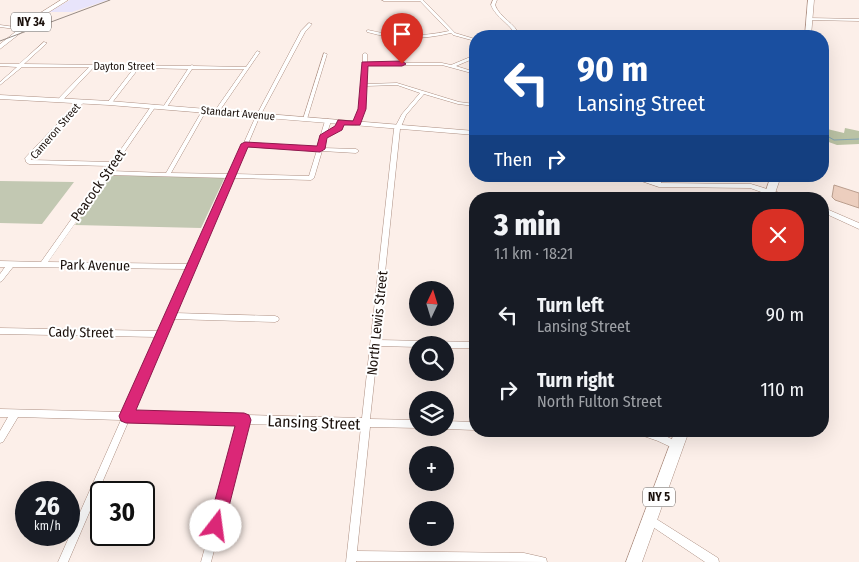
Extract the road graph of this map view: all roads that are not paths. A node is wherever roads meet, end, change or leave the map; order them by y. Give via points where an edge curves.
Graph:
1 (65, 0) edge
2 (384, 0) edge
3 (421, 0) edge
4 (495, 0) edge
5 (811, 0) edge
6 (810, 19) junction
7 (859, 20) edge
8 (310, 24) dead end
9 (0, 26) edge
10 (23, 29) junction
11 (515, 30) edge
12 (809, 30) edge
13 (368, 31) dead end
14 (452, 32) junction
15 (469, 38) edge
16 (45, 43) dead end
17 (0, 47) edge
18 (258, 52) dead end
19 (325, 54) dead end
20 (365, 54) dead end
21 (469, 59) edge
22 (365, 64) junction
23 (0, 65) edge
24 (21, 65) junction
25 (93, 66) junction
26 (138, 66) junction
27 (192, 66) junction
28 (453, 66) junction
29 (247, 68) junction
30 (469, 71) edge
31 (0, 84) edge
32 (364, 85) junction
33 (423, 92) junction
34 (0, 97) edge
35 (61, 99) junction
36 (82, 101) junction
37 (109, 103) junction
38 (469, 105) edge
39 (154, 106) junction
40 (165, 107) junction
41 (204, 111) junction
42 (216, 112) junction
43 (258, 115) junction
44 (305, 119) junction
45 (328, 121) junction
46 (341, 122) junction
47 (357, 124) junction
48 (398, 127) junction
49 (469, 133) edge
50 (324, 137) junction
51 (245, 144) junction
52 (320, 149) junction
53 (356, 151) dead end
54 (114, 164) junction
55 (107, 173) junction
56 (168, 174) junction
57 (232, 175) junction
58 (649, 182) edge
59 (658, 182) edge
60 (659, 185) junction
61 (763, 192) edge
62 (829, 212) edge
63 (859, 226) edge
64 (0, 264) edge
65 (10, 264) junction
66 (43, 264) junction
67 (191, 267) junction
68 (0, 278) edge
69 (169, 316) junction
70 (275, 319) dead end
71 (0, 331) edge
72 (162, 334) junction
73 (374, 343) junction
74 (469, 345) edge
75 (0, 413) edge
76 (15, 414) junction
77 (126, 416) junction
78 (244, 420) junction
79 (366, 423) junction
80 (409, 424) edge
81 (454, 425) edge
82 (469, 426) edge
83 (660, 437) edge
84 (680, 437) edge
85 (0, 439) edge
86 (677, 446) junction
87 (650, 520) junction
88 (352, 559) edge
89 (64, 562) edge
90 (206, 562) edge
91 (542, 562) edge
92 (634, 562) edge
93 (714, 562) edge

1 - 10 main road, NY 34
2 - 3 street
3 - 14 street
4 - 11 street via 495,11
5 - 6 main road
6 - 7 street
6 - 12 main road
8 - 43 street via 303,31
9 - 10 street
10 - 17 main road, NY 34
13 - 14 street via 407,38
14 - 15 street
16 - 24 street
18 - 29 street
19 - 44 street
20 - 22 street
21 - 28 street
22 - 28 street
22 - 32 street
23 - 24 street, Dayton Street
24 - 25 street, Dayton Street
24 - 31 street
25 - 26 street, Dayton Street
25 - 35 street
26 - 27 street, Dayton Street
26 - 37 street
27 - 29 street, Dayton Street
27 - 40 street
28 - 30 street
29 - 42 street
32 - 33 street via 394,84
32 - 47 street
33 - 38 street
33 - 48 street, North Lewis Street via 408,108
34 - 35 street, Standart Avenue
35 - 36 street, Standart Avenue
36 - 37 street, Standart Avenue
36 - 54 street, Cameron Street via 28,158 29,162
37 - 39 street, Standart Avenue
39 - 40 street, Standart Avenue
39 - 54 street, Peacock Street
40 - 41 street, Standart Avenue
41 - 42 street, Standart Avenue
41 - 56 street
42 - 43 street, Standart Avenue
43 - 44 street, Standart Avenue
43 - 51 street
44 - 45 street, Standart Avenue
45 - 46 street, Standart Avenue
45 - 50 street
46 - 47 street, Standart Avenue
46 - 50 street via 339,128
47 - 48 street, Standart Avenue
48 - 49 street, Standart Avenue
48 - 73 street, North Lewis Street
50 - 52 street
51 - 52 street
51 - 57 street
52 - 53 street
52 - 57 street via 312,178
54 - 55 street, Peacock Street
55 - 56 street
55 - 66 street, Peacock Street
56 - 57 street
57 - 67 street
58 - 60 street
59 - 60 street
60 - 61 street via 751,186
62 - 63 street
64 - 65 street, Park Avenue
65 - 66 street, Park Avenue
65 - 68 street
66 - 67 street, Park Avenue
67 - 69 street
69 - 70 street
69 - 72 street
71 - 72 street, Cady Street
72 - 77 street
73 - 74 street
73 - 79 street, North Lewis Street
75 - 76 street, Lansing Street
76 - 77 street, Lansing Street
76 - 85 street
77 - 78 street, Lansing Street
77 - 89 street
78 - 79 street, Lansing Street
78 - 90 street
79 - 80 street, Lansing Street
79 - 88 street, North Lewis Street
81 - 82 street
83 - 86 street
84 - 86 main road, NY 5
86 - 87 main road, NY 5
87 - 92 main road, NY 5
87 - 93 street
88 - 91 street via 524,558

